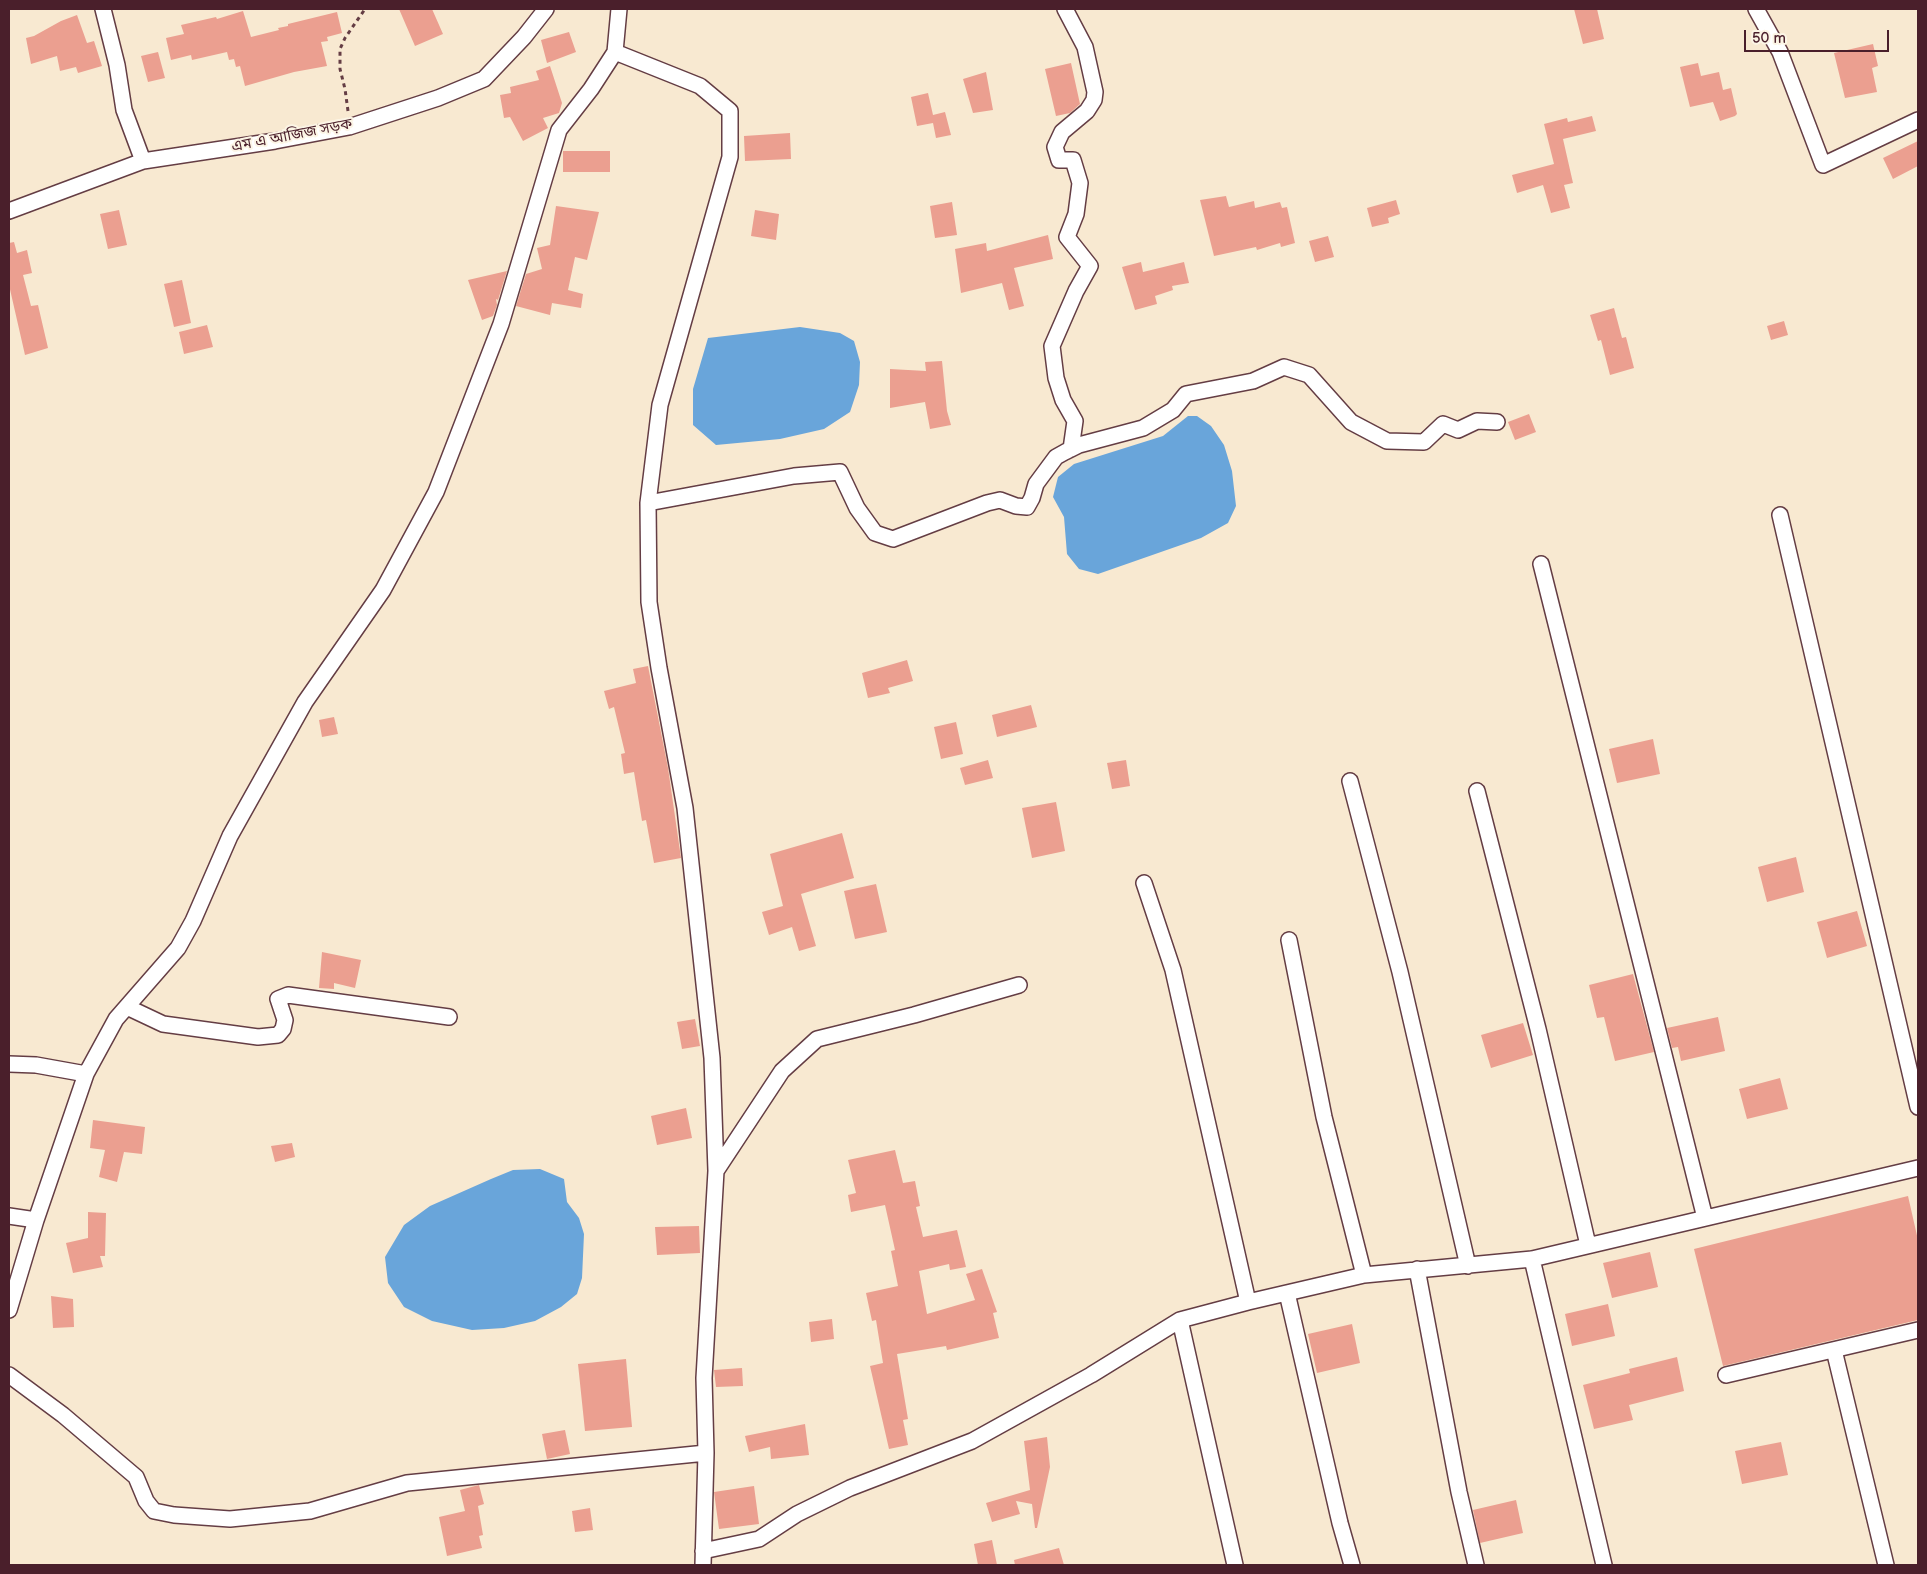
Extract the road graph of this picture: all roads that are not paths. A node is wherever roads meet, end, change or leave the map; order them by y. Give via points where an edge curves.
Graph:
1 (103, 9) edge
2 (546, 9) edge
3 (620, 9) edge
4 (1065, 9) edge
5 (1756, 9) edge
6 (615, 52) junction
7 (1918, 120) edge
8 (143, 161) junction
9 (9, 211) edge
10 (1497, 422) dead end
11 (1071, 449) junction
12 (648, 503) junction
13 (1780, 515) dead end
14 (1541, 564) dead end
15 (1350, 781) dead end
16 (1477, 791) dead end
17 (1144, 883) dead end
18 (1289, 940) dead end
19 (1019, 985) dead end
20 (127, 1008) junction
21 (450, 1017) dead end
22 (9, 1064) edge
23 (86, 1074) junction
24 (1918, 1107) edge
25 (1918, 1168) edge
26 (716, 1171) junction
27 (9, 1216) edge
28 (1705, 1218) junction
29 (36, 1220) junction
30 (1588, 1245) junction
31 (1532, 1259) junction
32 (1468, 1266) junction
33 (1416, 1269) junction
34 (1364, 1275) junction
35 (1287, 1293) junction
36 (1248, 1302) junction
37 (9, 1310) edge
38 (1180, 1320) junction
39 (1918, 1330) edge
40 (1834, 1350) junction
41 (9, 1375) edge
42 (1726, 1375) dead end
43 (706, 1453) junction
44 (703, 1558) edge
45 (1235, 1565) edge
46 (1352, 1565) edge
47 (1476, 1565) edge
48 (1604, 1565) edge
49 (1886, 1565) edge

1 - 8 street via 124,110
2 - 8 street, এম এ আজিজ সড়ক via 484,79 438,98 349,127
3 - 6 street
4 - 11 street via 1084,47 1095,92 1087,111 1062,132 1055,146 1059,160 1074,160 1080,183 1076,214 1067,237 1090,266 1052,346 1056,378 1063,400 1075,420
5 - 7 street via 1780,52 1823,165
6 - 12 street via 700,86 730,111 730,157 660,405
6 - 20 street via 559,130 501,324 436,492 383,590 305,702 230,836 178,948
8 - 9 street, এম এ আজিজ সড়ক
10 - 11 street via 1477,421 1458,430 1443,424 1424,442 1387,441 1351,422 1309,375 1284,367 1253,382 1186,394 1173,410 1143,428
11 - 12 street via 1056,457 1036,484 1027,506 1000,500 987,503 893,539 875,533 857,508 840,472 794,476
12 - 26 street via 649,602 687,818 712,1058
13 - 24 street
14 - 28 street
15 - 32 street via 1400,972
16 - 30 street via 1538,1029
17 - 36 street via 1173,970
18 - 34 street via 1324,1117
19 - 26 street via 816,1039 782,1071
20 - 21 street via 163,1024 258,1037 278,1035 283,1029 285,1020 278,999 288,995
20 - 23 street via 116,1019
22 - 23 street
23 - 29 street
25 - 28 street
26 - 43 street via 704,1378
27 - 29 street
28 - 30 street
29 - 37 street
30 - 31 street
31 - 32 street
31 - 48 street
32 - 33 street
33 - 34 street
33 - 47 street
34 - 35 street
35 - 36 street
35 - 46 street
36 - 38 street
38 - 44 street via 1091,1375 972,1441 850,1488 797,1514 759,1539
38 - 45 street
39 - 40 street
40 - 42 street
40 - 49 street
41 - 43 street via 63,1415 136,1477 146,1502 154,1511 174,1515 230,1519 310,1511 407,1483
43 - 44 street

